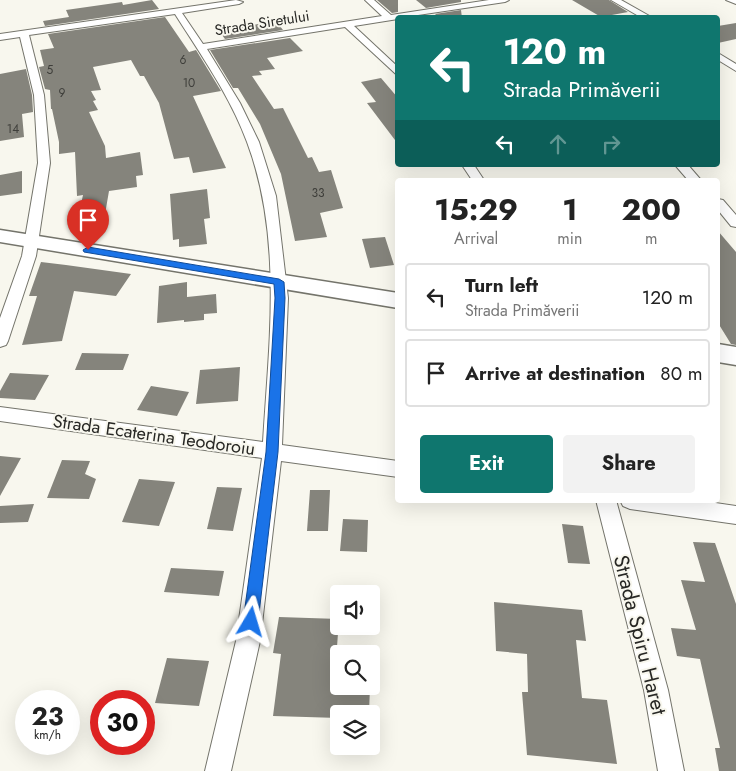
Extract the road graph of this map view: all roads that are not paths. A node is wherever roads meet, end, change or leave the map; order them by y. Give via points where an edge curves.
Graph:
1 (369, 0) edge
2 (505, 0) edge
3 (615, 0) edge
4 (730, 0) edge
5 (239, 2) dead end
6 (736, 2) edge
7 (473, 5) junction
8 (177, 11) junction
9 (486, 13) dead end
10 (408, 15) edge
11 (643, 15) edge
12 (395, 17) edge
13 (389, 18) junction
14 (347, 24) junction
15 (24, 34) junction
16 (0, 37) edge
17 (201, 47) junction
18 (720, 57) edge
19 (736, 68) edge
20 (395, 71) edge
21 (469, 167) edge
22 (683, 167) edge
23 (477, 178) edge
24 (694, 178) edge
25 (720, 205) edge
26 (736, 223) edge
27 (0, 236) edge
28 (32, 241) junction
29 (279, 282) junction
30 (395, 301) edge
31 (0, 341) edge
32 (720, 353) edge
33 (736, 356) edge
34 (0, 414) edge
35 (272, 452) junction
36 (395, 469) edge
37 (607, 503) edge
38 (651, 503) edge
39 (736, 515) edge
40 (218, 771) edge
41 (671, 771) edge

1 - 13 street
2 - 7 street, Strada Siretului
3 - 11 street
4 - 6 street
5 - 8 street
7 - 9 street
7 - 10 street, Strada Siretului
8 - 15 street
8 - 17 street
12 - 13 street, Strada Siretului
13 - 14 street, Strada Siretului
14 - 17 street, Strada Siretului
14 - 20 street
15 - 16 street
15 - 28 street via 39,95 44,163
17 - 29 street via 235,103 253,142 270,196
18 - 19 street
21 - 23 street
22 - 24 street
25 - 26 street
27 - 28 main road
28 - 29 main road
28 - 31 street
29 - 30 main road
29 - 35 street
32 - 33 main road
34 - 35 street, Strada Ecaterina Teodoroiu
35 - 36 street, Strada Ecaterina Teodoroiu
35 - 40 street via 248,641
37 - 41 street, Strada Spiru Haret via 656,690
38 - 39 street

